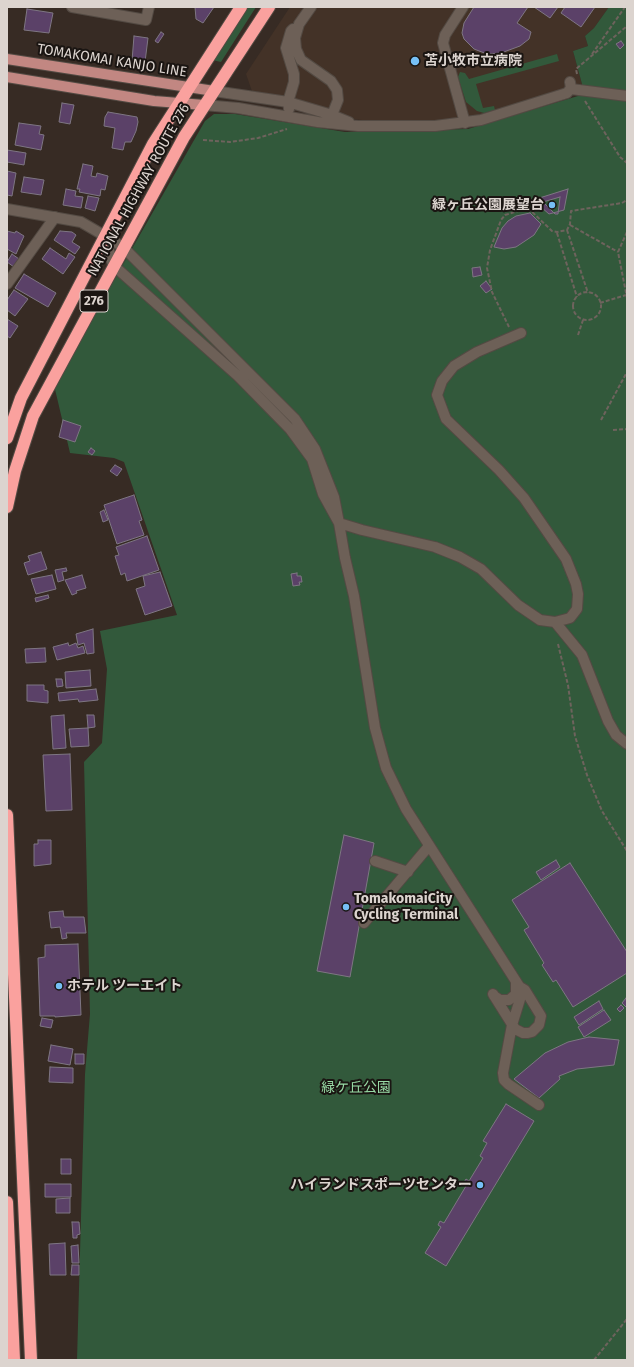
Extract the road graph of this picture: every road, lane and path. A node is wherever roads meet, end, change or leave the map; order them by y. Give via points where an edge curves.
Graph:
1 (72, 7) edge
2 (149, 7) edge
3 (241, 7) edge
4 (269, 7) edge
5 (311, 7) edge
6 (463, 7) edge
7 (625, 7) edge
8 (99, 9) edge
9 (300, 24) junction
10 (627, 26) edge
11 (590, 57) junction
12 (7, 59) edge
13 (576, 69) dead end
14 (7, 77) edge
15 (188, 88) junction
16 (214, 91) junction
17 (627, 96) edge
18 (288, 102) junction
19 (178, 103) junction
20 (204, 105) junction
21 (586, 105) dead end
22 (332, 115) junction
23 (304, 120) junction
24 (318, 122) junction
25 (465, 123) junction
26 (358, 126) junction
27 (286, 129) dead end
28 (203, 140) dead end
29 (627, 163) edge
30 (627, 200) edge
31 (7, 209) edge
32 (54, 217) junction
33 (570, 224) junction
34 (567, 230) junction
35 (557, 232) junction
36 (627, 232) edge
37 (105, 236) junction
38 (122, 248) junction
39 (618, 252) junction
40 (113, 265) junction
41 (7, 284) edge
42 (588, 293) junction
43 (626, 295) junction
44 (577, 297) junction
45 (627, 298) edge
46 (600, 303) junction
47 (583, 320) junction
48 (518, 335) joint
49 (578, 335) dead end
50 (627, 372) edge
51 (601, 420) dead end
52 (613, 430) dead end
53 (627, 430) edge
54 (7, 438) edge
55 (7, 507) edge
56 (339, 523) junction
57 (555, 622) junction
58 (627, 744) edge
59 (7, 815) edge
60 (429, 846) junction
61 (627, 851) edge
62 (375, 861) dead end
63 (408, 872) junction
64 (364, 923) dead end
65 (517, 983) junction
66 (10, 990) edge
67 (512, 1025) junction
68 (539, 1105) dead end
69 (7, 1202) edge
70 (627, 1319) edge
71 (14, 1360) edge
72 (30, 1360) edge
73 (594, 1360) edge

1 - 8 street
2 - 8 street via 146,20
3 - 15 highway, NATIONAL HIGHWAY ROUTE 276 / 276
4 - 16 highway, NATIONAL HIGHWAY ROUTE 276 / 276
5 - 9 street
6 - 25 street via 443,42
7 - 11 path
9 - 18 street via 291,32 286,48 294,74
9 - 22 street via 295,38 301,60 331,81 337,90 338,100
10 - 11 path
11 - 13 path
12 - 15 main road, TOMAKOMAI KANJO LINE
14 - 19 main road
15 - 16 main road, TOMAKOMAI KANJO LINE
15 - 19 highway, NATIONAL HIGHWAY ROUTE 276 / 276
16 - 18 street
16 - 20 highway, NATIONAL HIGHWAY ROUTE 276 / 276
17 - 25 street via 570,86 567,93
18 - 22 street
18 - 23 street via 289,110
19 - 20 main road
19 - 37 highway, NATIONAL HIGHWAY ROUTE 276 / 276 via 152,144
20 - 23 street via 238,108
20 - 38 highway, NATIONAL HIGHWAY ROUTE 276 / 276
21 - 29 path via 620,157
22 - 24 street via 329,119
22 - 26 street
23 - 24 street
24 - 26 street
25 - 26 street via 435,126
27 - 28 path via 258,138 230,142
30 - 33 path via 571,211
31 - 32 street
32 - 37 street via 81,222
32 - 41 street
33 - 34 path
33 - 39 path
34 - 35 path
34 - 42 path
35 - 44 path
35 - 48 path via 552,231 528,208 505,215 501,220 490,250 487,268 492,292
36 - 39 path
37 - 38 street
37 - 40 street
37 - 54 highway, NATIONAL HIGHWAY ROUTE 276 / 276 via 21,398
38 - 40 highway, NATIONAL HIGHWAY ROUTE 276 / 276
38 - 56 street via 295,419 315,449 334,497
39 - 43 path
40 - 55 highway, NATIONAL HIGHWAY ROUTE 276 / 276 via 33,416 15,471
40 - 56 street via 238,376 290,429 312,459 323,494
42 - 44 path
42 - 46 path via 595,295
43 - 45 path
43 - 46 path
44 - 47 path via 573,305 574,310
46 - 47 path via 597,316
47 - 49 path
48 - 57 street via 477,352 454,366 442,381 437,395 446,419 524,498 566,559 576,584 577,609 570,618
50 - 51 path
52 - 53 path
56 - 57 street via 435,547 460,557 481,569 518,605 540,620
56 - 60 street via 354,596 375,728 384,762 406,810
57 - 58 street via 582,655 608,720 616,735
57 - 61 path via 575,736 587,775 602,811
59 - 66 highway
60 - 63 street
60 - 65 street
62 - 63 street
63 - 64 street
65 - 67 street via 521,996
65 - 67 street via 513,997 500,1000 493,994
65 - 67 street via 539,1011 541,1021 536,1029 528,1033 519,1032
66 - 72 highway
67 - 68 street via 504,1080
69 - 71 highway
70 - 73 path

